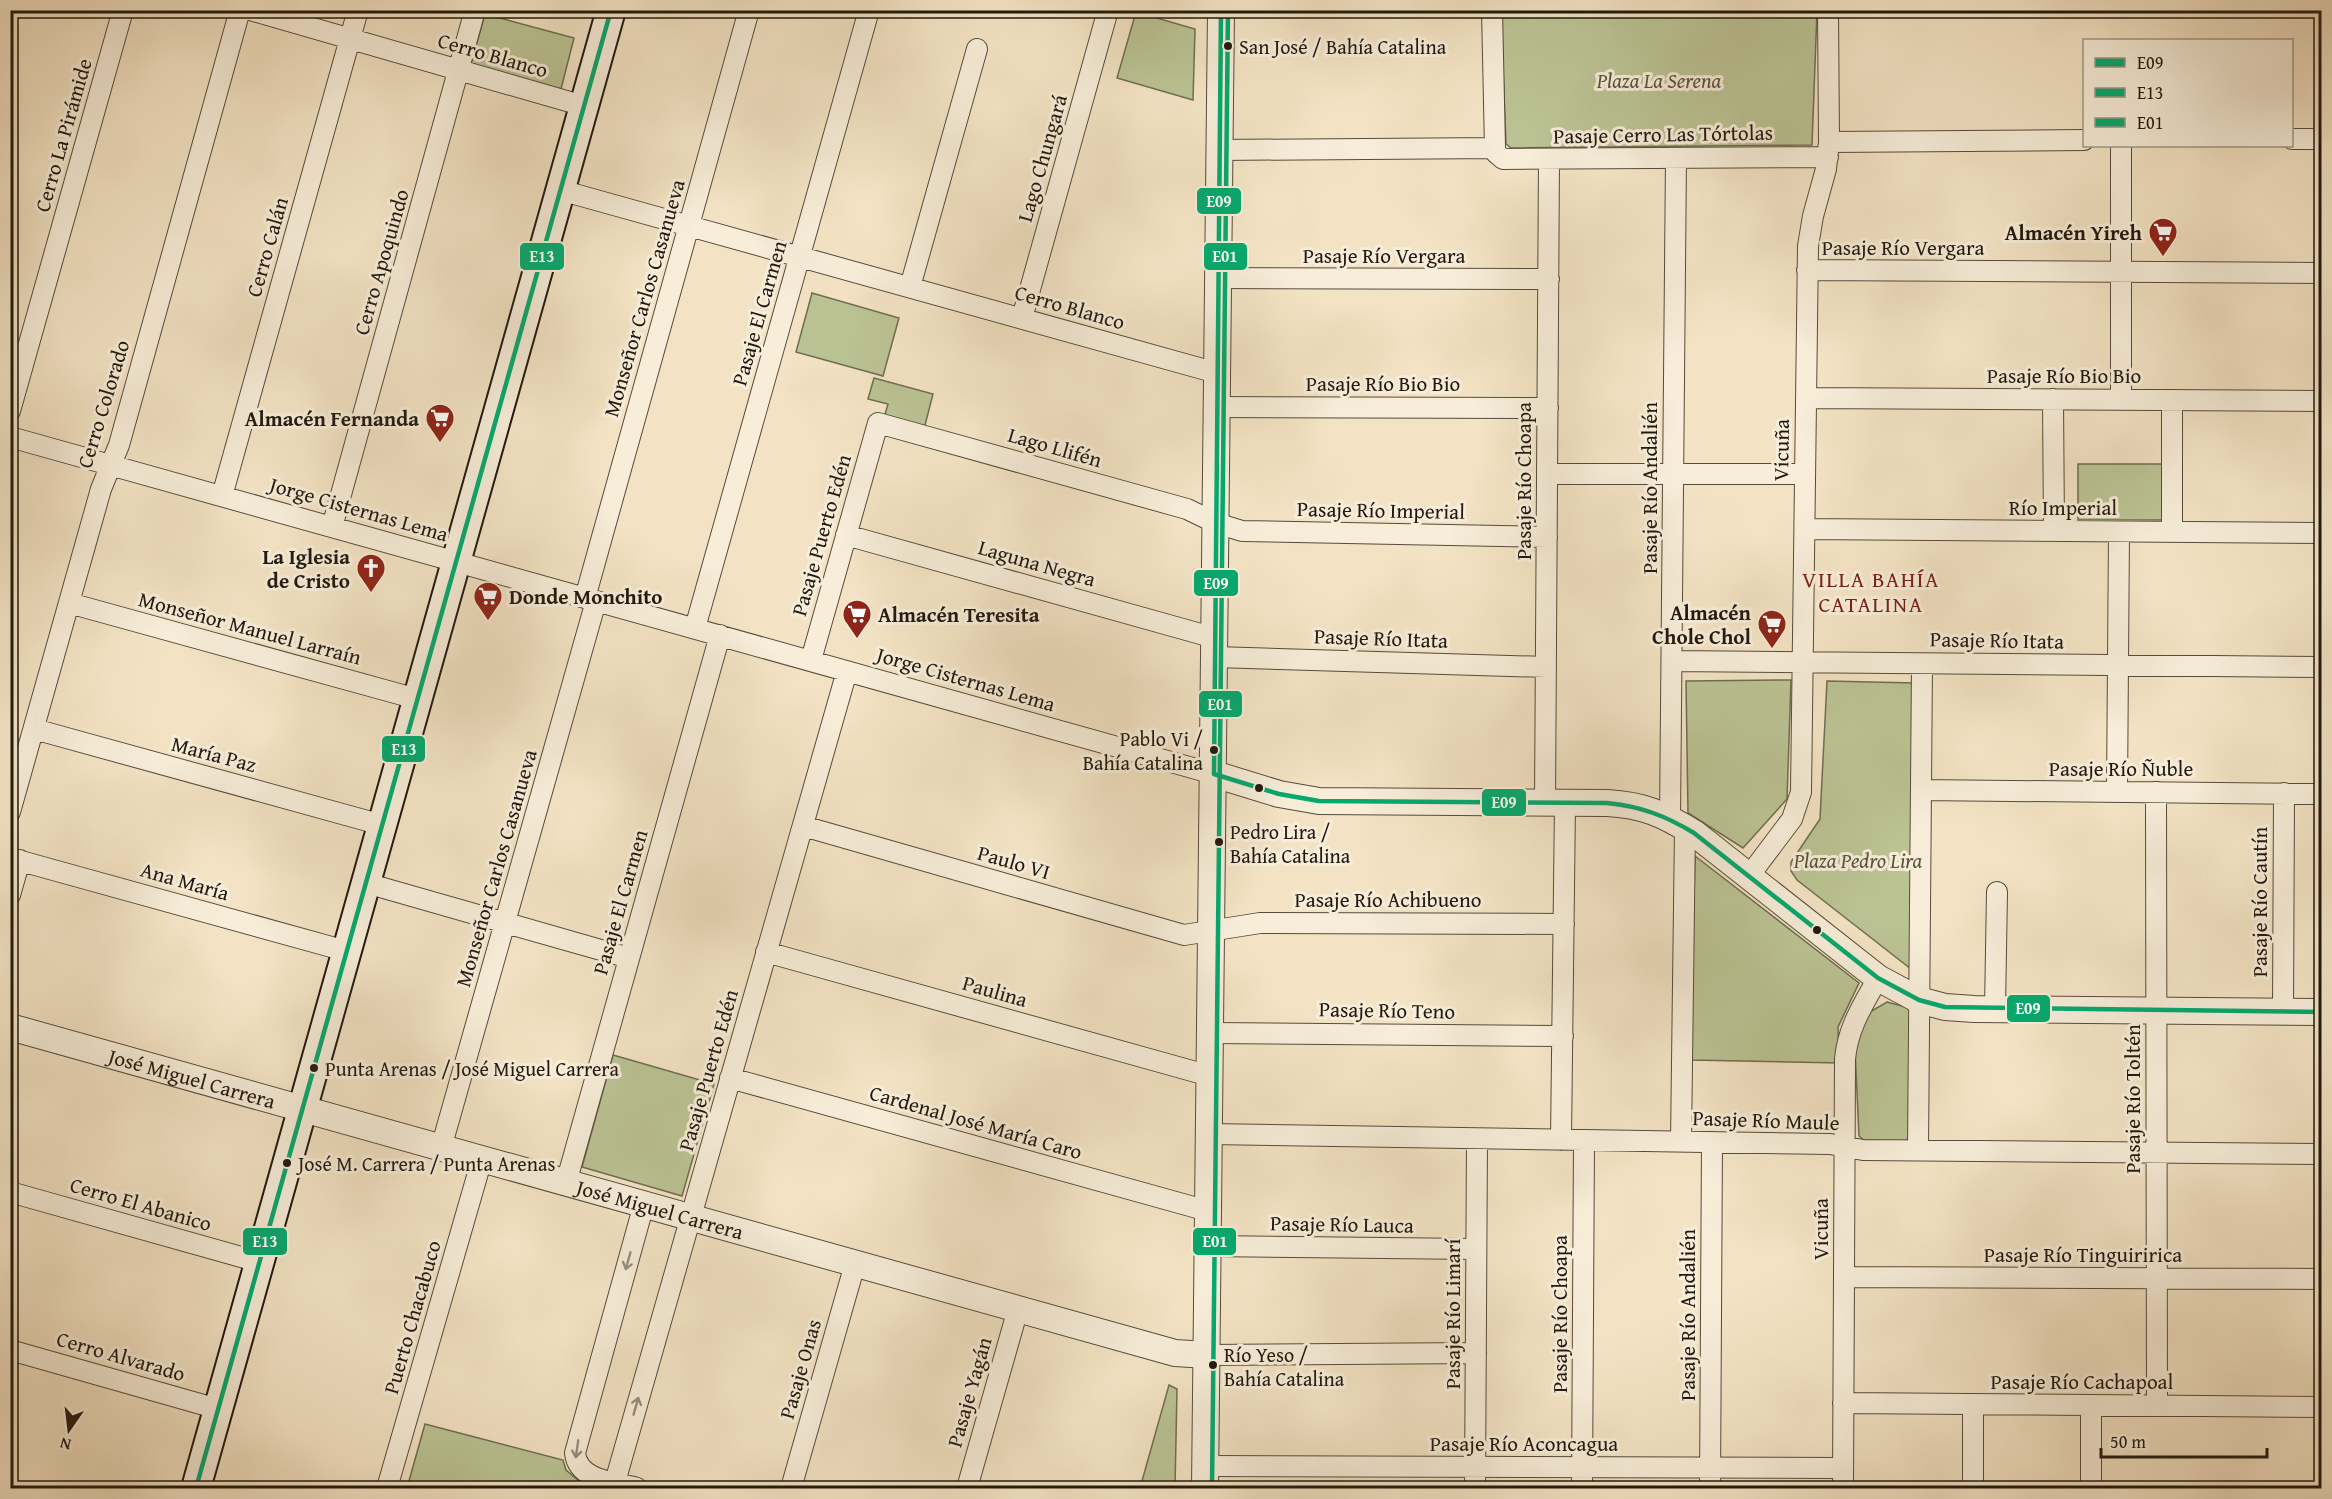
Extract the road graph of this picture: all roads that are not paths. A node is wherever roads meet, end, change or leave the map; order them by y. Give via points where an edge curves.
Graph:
1 (123, 10) edge
2 (240, 10) edge
3 (250, 10) edge
4 (358, 10) edge
5 (476, 10) edge
6 (611, 10) edge
7 (749, 10) edge
8 (869, 10) edge
9 (1108, 10) edge
10 (1221, 10) edge
11 (1492, 10) edge
12 (1828, 10) edge
13 (350, 39) junction
14 (977, 49) dead end
15 (459, 70) junction
16 (584, 106) junction
17 (2293, 139) edge
18 (2322, 139) edge
19 (2083, 140) edge
20 (2121, 147) edge
21 (1829, 149) junction
22 (1219, 150) junction
23 (1497, 152) junction
24 (1676, 158) junction
25 (1550, 159) junction
26 (560, 190) junction
27 (688, 226) junction
28 (800, 257) junction
29 (1807, 270) junction
30 (2121, 272) junction
31 (2322, 273) edge
32 (1218, 278) junction
33 (1549, 279) junction
34 (910, 287) junction
35 (1022, 318) junction
36 (1217, 373) junction
37 (1806, 398) junction
38 (2053, 399) junction
39 (2121, 400) junction
40 (2172, 400) junction
41 (2322, 401) edge
42 (1217, 407) junction
43 (1548, 408) junction
44 (10, 411) edge
45 (878, 423) joint
46 (10, 437) edge
47 (111, 465) junction
48 (1547, 474) junction
49 (1673, 474) junction
50 (1805, 474) junction
51 (222, 496) junction
52 (1216, 523) junction
53 (332, 527) junction
54 (1805, 529) junction
55 (2054, 531) junction
56 (2119, 532) junction
57 (2172, 532) junction
58 (2322, 533) edge
59 (846, 535) junction
60 (1547, 537) junction
61 (456, 562) junction
62 (591, 599) junction
63 (69, 603) junction
64 (695, 628) junction
65 (720, 635) junction
66 (1215, 647) junction
67 (811, 660) junction
68 (1672, 661) junction
69 (1803, 662) junction
70 (1922, 664) junction
71 (2118, 666) junction
72 (1546, 667) junction
73 (2322, 667) edge
74 (847, 671) junction
75 (417, 699) junction
76 (34, 729) junction
77 (1214, 774) junction
78 (1921, 790) junction
79 (2117, 792) junction
80 (2156, 792) junction
81 (2284, 793) junction
82 (2322, 794) edge
83 (1555, 803) junction
84 (10, 812) edge
85 (1678, 823) junction
86 (382, 825) junction
87 (802, 826) junction
88 (13, 873) edge
89 (1749, 876) junction
90 (366, 883) junction
91 (1997, 892) dead end
92 (505, 922) junction
93 (1564, 924) junction
94 (1212, 931) junction
95 (346, 951) junction
96 (766, 952) junction
97 (629, 958) junction
98 (1878, 978) junction
99 (1919, 1000) junction
100 (1995, 1009) junction
101 (2156, 1010) junction
102 (2283, 1012) junction
103 (2322, 1012) edge
104 (10, 1027) edge
105 (1211, 1033) junction
106 (1563, 1036) junction
107 (1210, 1076) junction
108 (730, 1078) junction
109 (302, 1109) junction
110 (1209, 1134) junction
111 (1477, 1139) junction
112 (1561, 1140) junction
113 (1584, 1140) junction
114 (1681, 1142) junction
115 (1712, 1142) junction
116 (1844, 1146) junction
117 (441, 1148) junction
118 (1918, 1150) junction
119 (2156, 1152) junction
120 (2322, 1154) edge
121 (482, 1159) junction
122 (566, 1183) junction
123 (10, 1192) edge
124 (644, 1204) junction
125 (1208, 1211) junction
126 (690, 1218) junction
127 (1208, 1246) junction
128 (1476, 1249) junction
129 (259, 1262) junction
130 (855, 1264) junction
131 (1844, 1277) junction
132 (2157, 1278) junction
133 (2322, 1279) edge
134 (1017, 1309) junction
135 (10, 1350) edge
136 (1476, 1353) junction
137 (1207, 1355) junction
138 (1843, 1403) junction
139 (1973, 1404) junction
140 (2091, 1405) junction
141 (2157, 1406) junction
142 (2322, 1407) edge
143 (218, 1409) junction
144 (1476, 1467) junction
145 (1582, 1467) junction
146 (1710, 1468) junction
147 (1843, 1468) junction
148 (1205, 1477) edge
149 (592, 1482) edge
150 (615, 1482) junction
151 (196, 1488) edge
152 (387, 1488) edge
153 (637, 1488) edge
154 (791, 1488) edge
155 (967, 1488) edge
156 (1476, 1488) edge
157 (1582, 1488) edge
158 (1710, 1488) edge
159 (1843, 1488) edge
160 (1973, 1488) edge
161 (2091, 1488) edge

1 - 44 street, Cerro La Pirámide
2 - 47 street, Cerro Colorado
3 - 13 street, Cerro Blanco
4 - 13 street, Cerro Calán
5 - 15 street, Cerro Apoquindo
6 - 16 main road
7 - 27 street, Monseñor Carlos Casanueva
8 - 28 street, Pasaje El Carmen
9 - 35 street, Lago Chungará
10 - 22 street
11 - 23 street
12 - 21 street, Vicuña
13 - 15 street, Cerro Blanco
13 - 51 street, Cerro Calán
14 - 34 street
15 - 16 street, Cerro Blanco
15 - 53 street, Cerro Apoquindo
16 - 26 main road
17 - 18 street
19 - 21 street, Pasaje Cerro Las Tórtolas
20 - 30 street
21 - 24 street, Pasaje Cerro Las Tórtolas
21 - 29 street, Vicuña via 1810,231
22 - 23 street, Pasaje Cerro Las Tórtolas
22 - 32 street
23 - 25 street, Pasaje Cerro Las Tórtolas via 1508,159
24 - 25 street, Pasaje Cerro Las Tórtolas
24 - 49 street, Pasaje Río Andalién
25 - 33 street, Pasaje Río Choapa
26 - 27 street, Cerro Blanco
26 - 61 main road
27 - 28 street, Cerro Blanco
27 - 62 street, Monseñor Carlos Casanueva
28 - 34 street, Cerro Blanco
28 - 64 street, Pasaje El Carmen
29 - 30 street, Pasaje Río Vergara
29 - 37 street, Vicuña
30 - 31 street, Pasaje Río Vergara
30 - 39 street
32 - 33 street, Pasaje Río Vergara
32 - 36 street
33 - 43 street, Pasaje Río Choapa
34 - 35 street, Cerro Blanco
35 - 36 street, Cerro Blanco
36 - 42 street
37 - 38 street, Pasaje Río Bio Bio
37 - 50 street, Vicuña
38 - 39 street, Pasaje Río Bio Bio
38 - 55 street
39 - 40 street, Pasaje Río Bio Bio
40 - 41 street, Pasaje Río Bio Bio
40 - 57 street
42 - 43 street, Pasaje Río Bio Bio
42 - 52 street
43 - 48 street, Pasaje Río Choapa
45 - 52 street, Lago Llifén via 1187,509
45 - 59 street, Pasaje Puerto Edén
46 - 47 street, Jorge Cisternas Lema
47 - 51 street, Jorge Cisternas Lema
47 - 63 street, Cerro Colorado
48 - 49 street
48 - 60 street, Pasaje Río Choapa
49 - 50 street
49 - 68 street, Pasaje Río Andalién
50 - 54 street, Vicuña
51 - 53 street, Jorge Cisternas Lema
52 - 60 street, Pasaje Río Imperial via 1242,531
52 - 66 street
53 - 61 street, Jorge Cisternas Lema
54 - 55 street, Río Imperial
54 - 69 street, Vicuña
55 - 56 street, Río Imperial
56 - 57 street, Río Imperial
56 - 71 street
57 - 58 street, Río Imperial
59 - 66 street, Laguna Negra
59 - 67 street, Pasaje Puerto Edén
60 - 72 street, Pasaje Río Choapa
61 - 62 street, Jorge Cisternas Lema
61 - 75 main road
62 - 64 street, Jorge Cisternas Lema
62 - 92 street, Monseñor Carlos Casanueva
63 - 75 street, Monseñor Manuel Larraín
63 - 76 street, Cerro Colorado
64 - 65 street, Jorge Cisternas Lema
65 - 67 street, Jorge Cisternas Lema
65 - 97 street, Pasaje El Carmen
66 - 72 street, Pasaje Río Itata
66 - 77 street
67 - 74 street, Jorge Cisternas Lema
68 - 69 street, Pasaje Río Itata
68 - 85 street, Pasaje Río Andalién
69 - 70 street, Pasaje Río Itata
69 - 89 street, Vicuña via 1801,792 1792,819
70 - 71 street, Pasaje Río Itata
70 - 78 street
71 - 73 street, Pasaje Río Itata
71 - 79 street
72 - 83 street, Pasaje Río Choapa
74 - 77 street, Jorge Cisternas Lema
74 - 87 street, Pasaje Puerto Edén
75 - 86 main road
76 - 84 street, Cerro Colorado
76 - 86 street, María Paz
77 - 83 street via 1279,794 1319,801
77 - 94 street
78 - 79 street, Pasaje Río Ñuble
78 - 99 street
79 - 80 street, Pasaje Río Ñuble
80 - 81 street, Pasaje Río Ñuble
80 - 101 street, Pasaje Río Toltén
81 - 82 street, Pasaje Río Ñuble
81 - 102 street, Pasaje Río Cautín
83 - 85 street via 1635,806
83 - 93 street, Pasaje Río Choapa
85 - 89 street
85 - 114 street, Pasaje Río Andalién
86 - 90 main road
87 - 94 street, Paulo VI via 1173,934
87 - 96 street, Pasaje Puerto Edén
88 - 95 street, Ana María
89 - 98 street
90 - 92 street
90 - 95 main road
91 - 100 street
92 - 97 street
92 - 117 street, Monseñor Carlos Casanueva
93 - 94 street, Pasaje Río Achibueno via 1260,923
93 - 106 street, Pasaje Río Choapa
94 - 105 street
95 - 109 main road
96 - 107 street, Paulina
96 - 108 street, Pasaje Puerto Edén
97 - 122 street, Pasaje El Carmen
98 - 99 street
98 - 116 street, Vicuña via 1847,1039
99 - 100 street via 1952,1007
99 - 118 street
100 - 101 street
101 - 102 street
101 - 119 street, Pasaje Río Toltén
102 - 103 street
104 - 109 street, José Miguel Carrera
105 - 106 street, Pasaje Río Teno
105 - 107 street
106 - 112 street, Pasaje Río Choapa
107 - 110 street
108 - 125 street, Cardenal José María Caro
108 - 126 street, Pasaje Puerto Edén
109 - 117 street, José Miguel Carrera
109 - 129 main road
110 - 111 street, Pasaje Río Maule
110 - 125 street
111 - 112 street, Pasaje Río Maule
111 - 128 street, Pasaje Río Limarí
112 - 113 street, Pasaje Río Maule
113 - 114 street, Pasaje Río Maule
113 - 145 street, Pasaje Río Choapa
114 - 115 street, Pasaje Río Maule
115 - 116 street, Pasaje Río Maule
115 - 146 street, Pasaje Río Andalién
116 - 118 street, Pasaje Río Maule
116 - 131 street, Vicuña
117 - 121 street, José Miguel Carrera
118 - 119 street, Pasaje Río Maule
119 - 120 street, Pasaje Río Maule
119 - 132 street, Pasaje Río Toltén
121 - 122 street, José Miguel Carrera
121 - 152 street, Puerto Chacabuco
122 - 124 street, José Miguel Carrera
123 - 129 street, Cerro El Abanico
124 - 126 street, José Miguel Carrera
124 -> 149 street via 574,1453 578,1466
125 - 127 street
126 - 130 street, José Miguel Carrera
150 -> 126 street, Pasaje Puerto Edén
127 - 128 street, Pasaje Río Lauca
127 - 137 street
128 - 136 street, Pasaje Río Limarí
129 - 143 main road
130 - 134 street, José Miguel Carrera
130 - 154 street, Pasaje Onas
131 - 132 street, Pasaje Río Tinguiririca
131 - 138 street, Vicuña
132 - 133 street, Pasaje Río Tinguiririca
132 - 141 street, Pasaje Río Toltén
134 - 137 street, José Miguel Carrera via 1175,1353
134 - 155 street, Pasaje Yagán
135 - 143 street, Cerro Alvarado
136 - 137 street
136 - 144 street, Pasaje Río Limarí
137 - 148 street
138 - 139 street, Pasaje Río Cachapoal
138 - 147 street, Vicuña
139 - 140 street, Pasaje Río Cachapoal
139 - 160 street
140 - 141 street, Pasaje Río Cachapoal
140 - 161 street
141 - 142 street, Pasaje Río Cachapoal
143 - 151 main road
144 - 145 street, Pasaje Río Aconcagua
144 - 148 street, Pasaje Río Aconcagua
144 - 156 street, Pasaje Río Limarí
145 - 146 street, Pasaje Río Aconcagua
145 - 157 street, Pasaje Río Choapa
146 - 147 street, Pasaje Río Aconcagua
146 - 158 street, Pasaje Río Andalién
147 - 159 street, Vicuña
149 - 150 street
150 - 153 street

